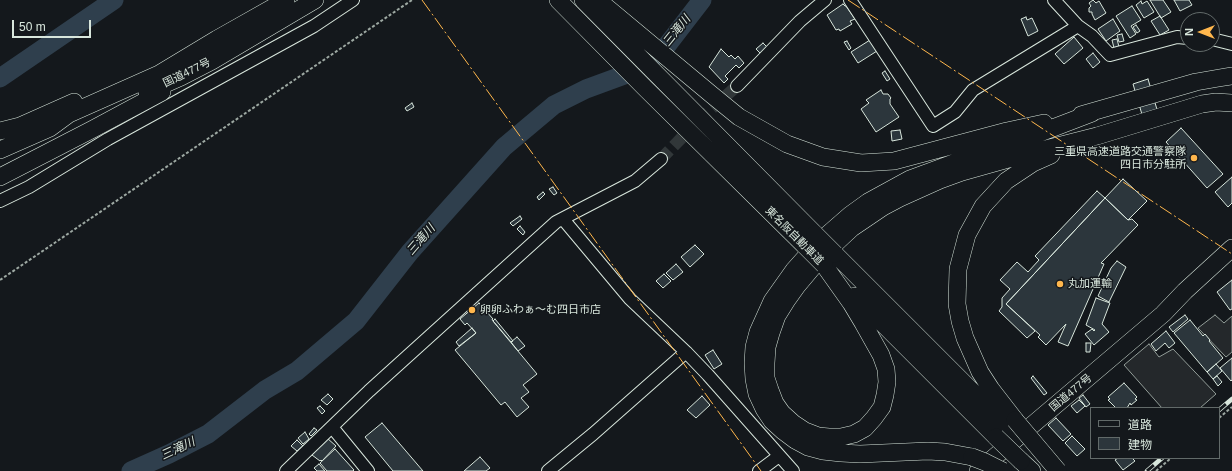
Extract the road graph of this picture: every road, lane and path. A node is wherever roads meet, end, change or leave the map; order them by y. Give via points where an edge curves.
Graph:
1 (286, 0) edge
2 (316, 0) edge
3 (353, 0) edge
4 (412, 0) edge
5 (558, 0) edge
6 (826, 0) edge
7 (850, 0) edge
8 (1054, 0) edge
9 (594, 3) edge
10 (1078, 26) junction
11 (1180, 37) edge
12 (217, 39) junction
13 (1220, 41) edge
14 (1232, 44) edge
15 (212, 60) junction
16 (1232, 76) edge
17 (737, 86) tunnel mouth
18 (1232, 103) edge
19 (1092, 113) junction
20 (50, 128) junction
21 (0, 131) edge
22 (1097, 136) junction
23 (0, 150) edge
24 (661, 159) tunnel mouth
25 (0, 177) edge
26 (0, 200) edge
27 (563, 218) junction
28 (810, 240) junction
29 (1232, 248) edge
30 (830, 260) junction
31 (1232, 264) edge
32 (0, 280) edge
33 (1163, 314) junction
34 (686, 352) junction
35 (1232, 407) edge
36 (1220, 417) edge
37 (332, 427) junction
38 (1006, 428) junction
39 (779, 456) junction
40 (1170, 459) edge
41 (975, 464) edge
42 (1026, 466) edge
43 (286, 471) edge
44 (368, 471) edge
45 (548, 471) edge
46 (759, 471) edge
47 (793, 471) edge
48 (1003, 471) edge
49 (1053, 471) edge
50 (1058, 471) edge
51 (1156, 471) edge

1 - 12 highway, 国道477号
2 - 15 highway, 国道477号
3 - 26 street via 314,26 108,139 29,187
4 - 32 path
5 - 28 highway, 東名阪自動車道 via 645,88
6 - 17 street via 800,21
7 - 10 street via 933,126 955,112 973,90
8 - 10 street
9 - 19 highway via 739,117 787,144 823,157 866,163 894,161 1007,131
9 - 28 highway, 東名阪自動車道 via 656,74
10 - 11 street via 1110,55
12 - 20 highway, 国道477号 via 159,74 69,114
12 - 21 highway via 20,126
13 - 14 street
15 - 20 highway, 国道477号 via 181,77 71,126
15 - 25 highway via 196,74
16 - 19 highway via 1196,82
18 - 22 highway via 1202,104
19 - 41 highway via 1012,144 925,173 868,202 819,242 794,270 772,301 758,332 753,363 758,394 772,421 795,440 808,447 841,453 946,452
20 - 23 highway, 国道477号
22 - 30 highway via 962,172 920,188 883,207 852,228 823,254 777,316 767,346 766,378 775,403 793,423 818,436 841,437 865,428 874,418 882,407 887,382 881,355
22 - 38 highway via 1033,163 1006,181 983,206 967,235 962,251 956,287 964,338 991,389
24 - 27 street via 635,182
27 - 34 street via 630,299
27 - 37 street
28 - 30 highway, 東名阪自動車道, bridge
29 - 33 highway, 国道477号
30 - 38 highway, 東名阪自動車道
31 - 33 highway, 国道477号
33 - 41 highway, 国道477号
34 - 39 street
34 - 45 street
35 - 36 path
37 - 43 street
37 - 44 street
38 - 42 highway, 東名阪自動車道, bridge
38 - 49 highway, 東名阪自動車道
38 - 50 highway, bridge
39 - 46 street
39 - 47 street
40 - 51 path
41 - 48 highway, bridge

